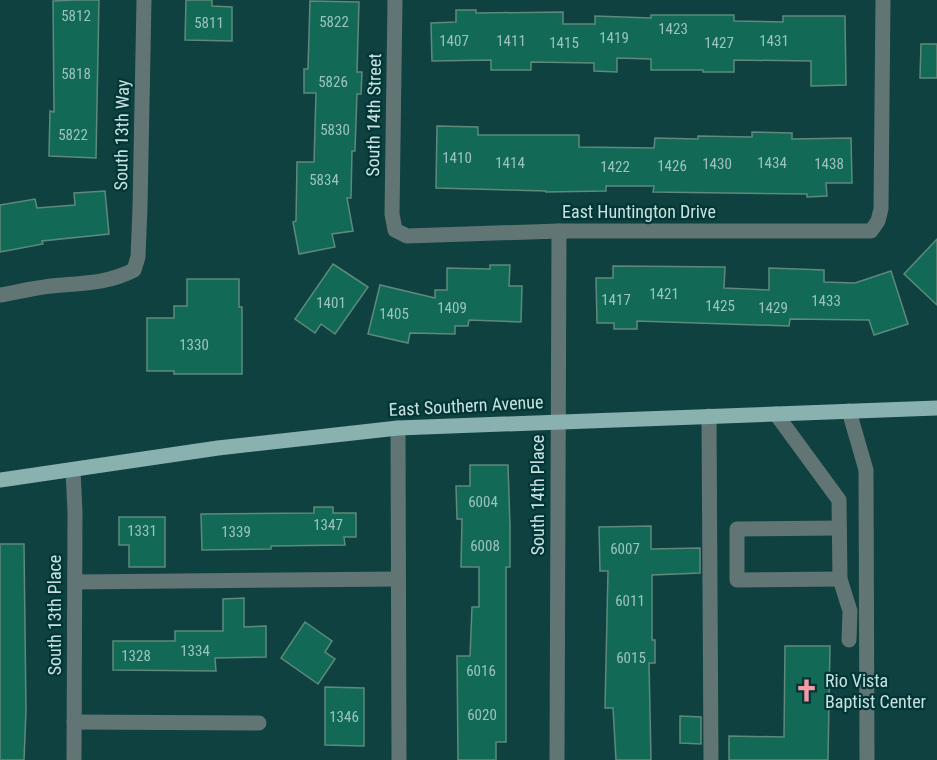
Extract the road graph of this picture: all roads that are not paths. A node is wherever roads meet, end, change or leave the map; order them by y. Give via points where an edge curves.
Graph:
1 (144, 0) edge
2 (395, 0) edge
3 (883, 0) edge
4 (395, 230) joint
5 (559, 231) junction
6 (0, 295) edge
7 (937, 408) edge
8 (849, 411) junction
9 (776, 414) junction
10 (709, 416) junction
11 (558, 422) junction
12 (398, 428) junction
13 (73, 470) junction
14 (0, 480) edge
15 (839, 528) junction
16 (398, 579) junction
17 (840, 579) junction
18 (75, 582) junction
19 (849, 640) dead end
20 (74, 722) junction
21 (259, 723) dead end
22 (74, 760) edge
23 (399, 760) edge
24 (557, 760) edge
25 (711, 760) edge
26 (867, 760) edge

1 - 6 street, South 13th Way via 140,208 134,270 120,278 90,284
2 - 4 street, South 14th Street
3 - 5 street, East Huntington Drive via 881,209 879,221 871,231
4 - 5 street, East Huntington Drive via 407,236
5 - 11 street, South 14th Place
7 - 8 main road, East Southern Avenue
8 - 9 main road, East Southern Avenue
8 - 26 street via 866,470
9 - 10 main road, East Southern Avenue
9 - 15 street via 839,500
10 - 11 main road, East Southern Avenue
10 - 25 street
11 - 12 main road, East Southern Avenue
11 - 24 street, South 14th Place
12 - 13 main road, East Southern Avenue via 218,448
12 - 16 street
13 - 14 main road, East Southern Avenue
13 - 18 street, South 13th Place
15 - 17 street
15 - 17 street via 737,529 737,580
16 - 18 street
16 - 23 street
17 - 19 street via 850,611
18 - 20 street, South 13th Place
20 - 21 street
20 - 22 street, South 13th Place

